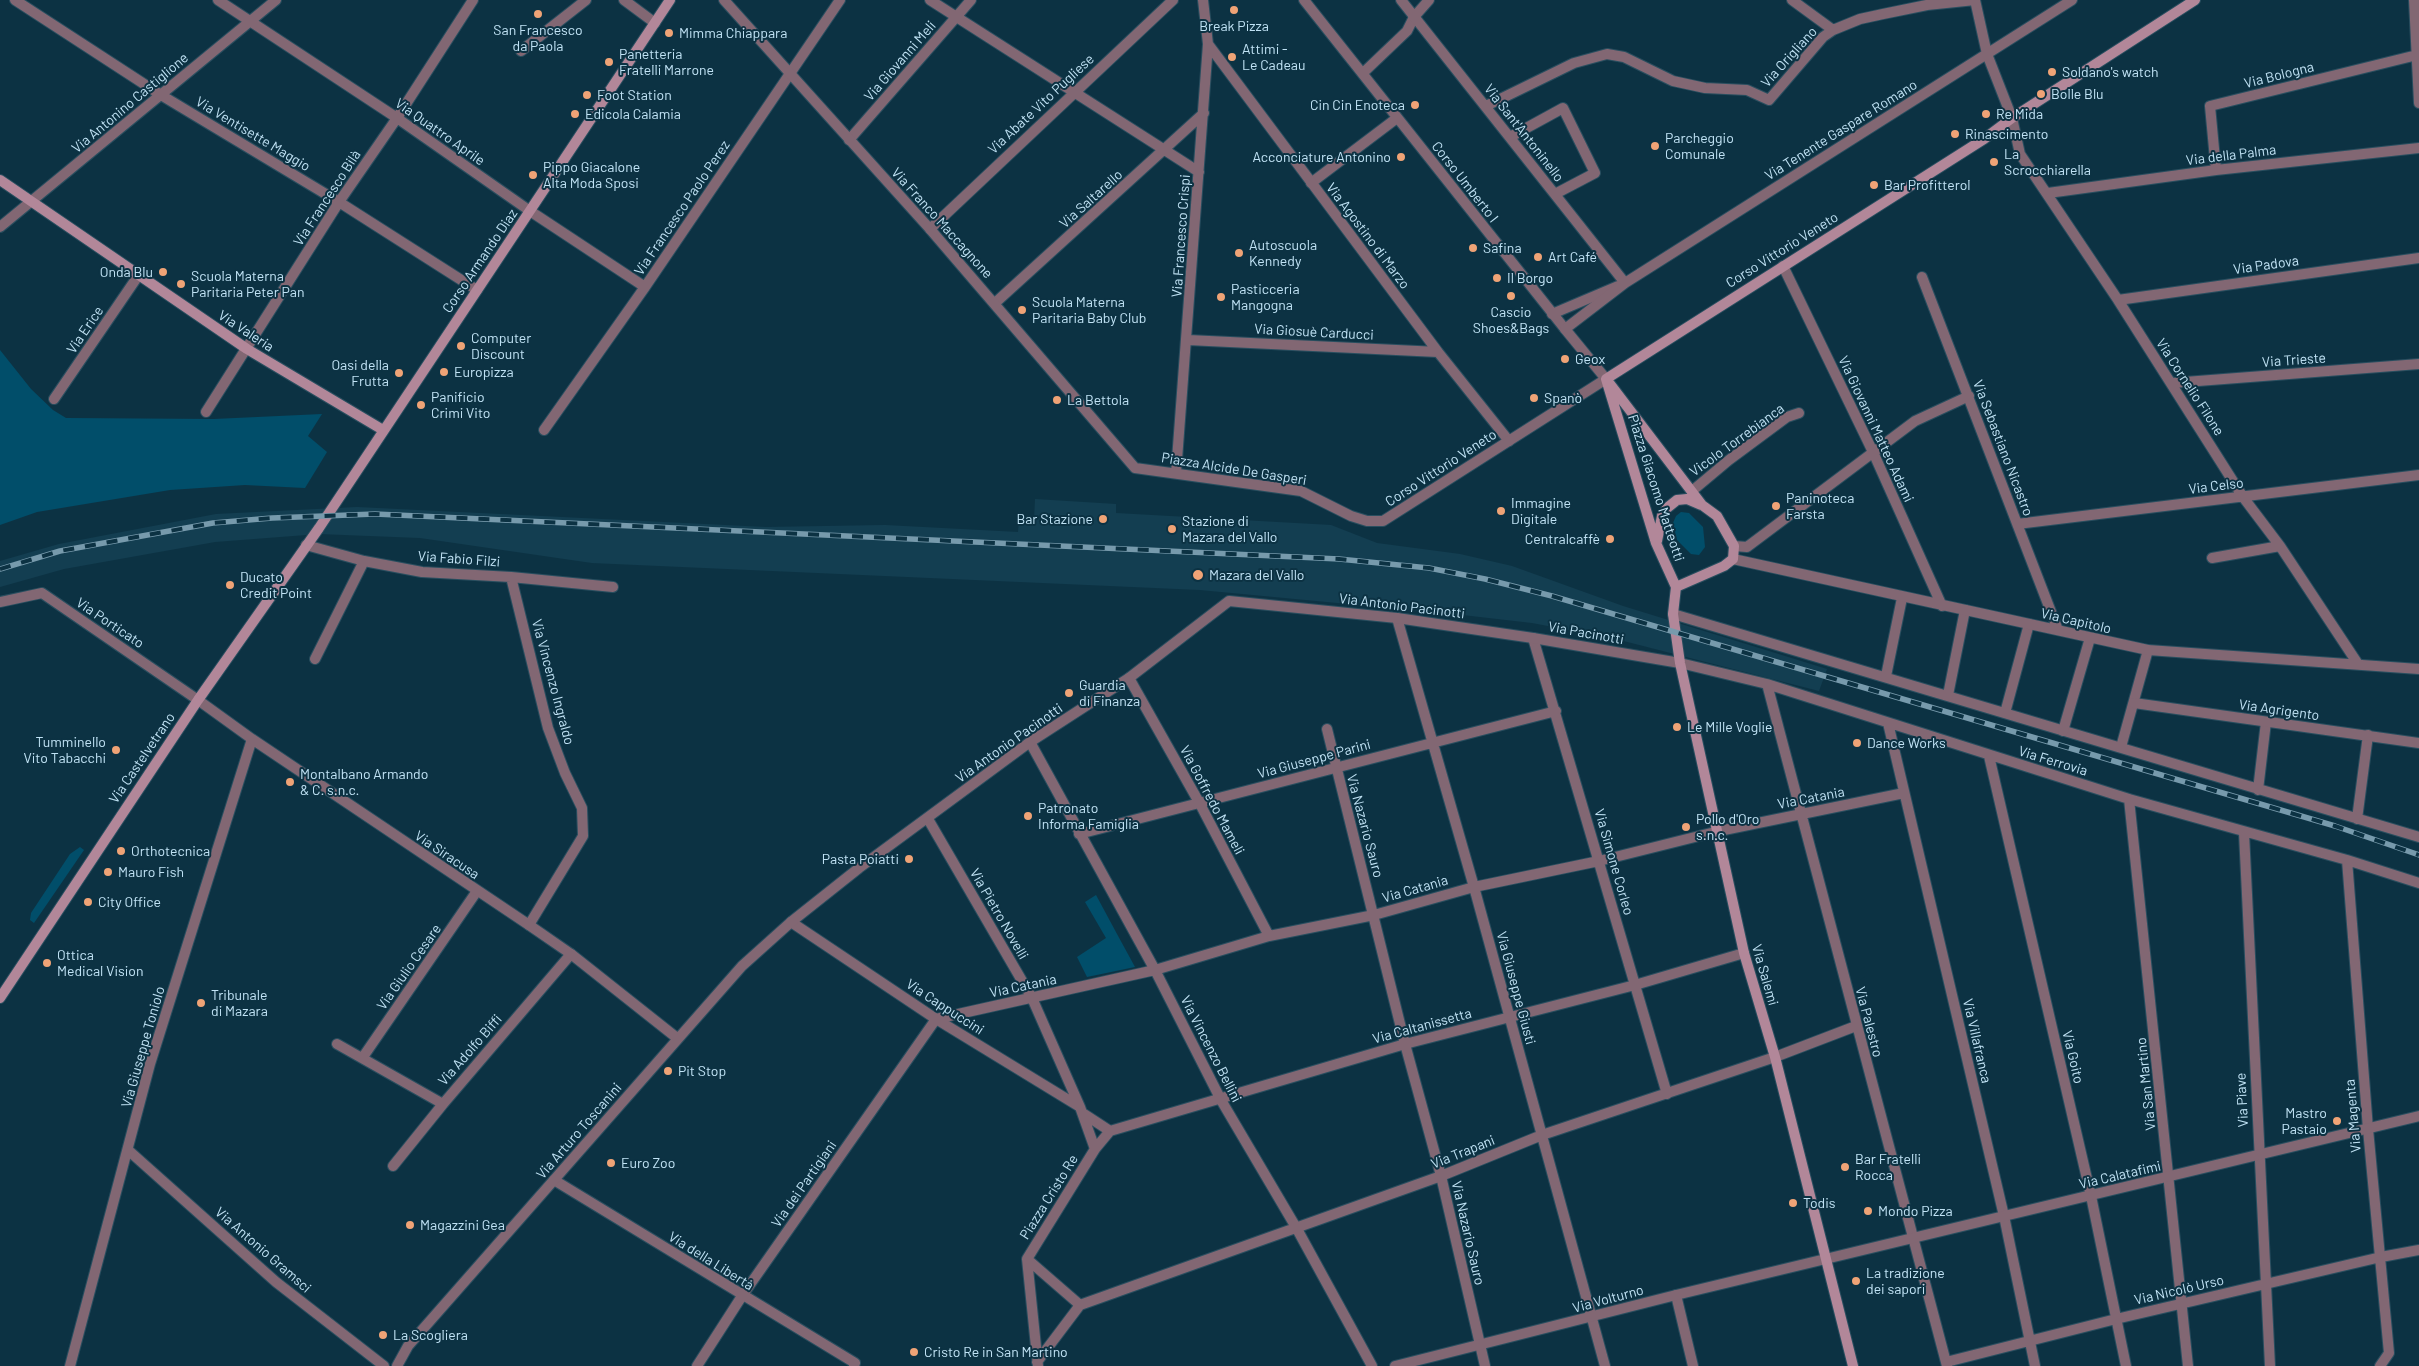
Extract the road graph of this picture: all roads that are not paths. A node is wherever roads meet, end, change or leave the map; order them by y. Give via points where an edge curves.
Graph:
1 (15, 0) edge
2 (218, 0) edge
3 (276, 0) edge
4 (473, 0) edge
5 (586, 0) edge
6 (624, 0) edge
7 (670, 0) edge
8 (724, 0) edge
9 (840, 0) edge
10 (930, 0) edge
11 (971, 0) edge
12 (1172, 0) edge
13 (1203, 0) edge
14 (1304, 0) edge
15 (1401, 0) edge
16 (1429, 0) edge
17 (1792, 0) edge
18 (1975, 0) edge
19 (2072, 0) edge
20 (2195, 0) edge
21 (2414, 0) edge
22 (956, 17) junction
23 (1414, 17) junction
24 (250, 21) junction
25 (654, 23) junction
26 (1833, 30) junction
27 (1208, 44) junction
28 (522, 51) dead end
29 (1987, 54) junction
30 (2417, 55) junction
31 (1364, 72) junction
32 (791, 74) junction
33 (1073, 92) junction
34 (161, 95) junction
35 (2419, 103) edge
36 (1486, 106) junction
37 (1204, 113) junction
38 (397, 118) junction
39 (1397, 118) junction
40 (2012, 118) junction
41 (1510, 137) junction
42 (849, 140) junction
43 (2419, 148) edge
44 (1164, 151) junction
45 (2216, 170) junction
46 (1200, 172) junction
47 (0, 180) edge
48 (1311, 183) junction
49 (2048, 193) junction
50 (1555, 194) junction
51 (32, 202) junction
52 (339, 202) junction
53 (530, 211) junction
54 (0, 227) edge
55 (930, 229) junction
56 (2419, 258) edge
57 (1783, 266) junction
58 (138, 276) junction
59 (1922, 277) dead end
60 (1625, 283) junction
61 (645, 287) junction
62 (477, 290) junction
63 (2118, 300) junction
64 (995, 303) junction
65 (1552, 314) junction
66 (1565, 329) junction
67 (1188, 340) junction
68 (247, 349) junction
69 (1438, 352) junction
70 (2419, 364) edge
71 (1606, 380) junction
72 (2172, 383) junction
73 (1969, 396) junction
74 (54, 398) dead end
75 (206, 412) dead end
76 (1799, 412) dead end
77 (382, 430) junction
78 (544, 430) dead end
79 (1509, 441) junction
80 (1873, 452) junction
81 (1135, 468) joint
82 (1176, 473) junction
83 (2419, 475) edge
84 (1692, 490) junction
85 (2243, 497) junction
86 (1702, 505) junction
87 (1383, 521) joint
88 (2017, 524) junction
89 (309, 541) junction
90 (1656, 543) junction
91 (1734, 546) junction
92 (2280, 546) junction
93 (2212, 558) dead end
94 (1733, 559) junction
95 (364, 561) junction
96 (511, 577) junction
97 (613, 587) dead end
98 (1676, 587) junction
99 (1902, 598) junction
100 (0, 602) edge
101 (1942, 606) junction
102 (1965, 610) junction
103 (1673, 614) junction
104 (1397, 618) junction
105 (2029, 624) junction
106 (2058, 630) junction
107 (1486, 631) joint
108 (1533, 638) junction
109 (2090, 638) junction
110 (2148, 650) junction
111 (315, 659) dead end
112 (1680, 663) junction
113 (2358, 664) junction
114 (2419, 669) edge
115 (1886, 676) junction
116 (1130, 678) junction
117 (1767, 684) junction
118 (1948, 696) junction
119 (198, 700) junction
120 (2134, 703) junction
121 (1556, 711) junction
122 (2005, 713) junction
123 (2266, 722) junction
124 (1888, 723) junction
125 (1327, 729) dead end
126 (2064, 731) junction
127 (2368, 735) junction
128 (252, 739) junction
129 (1030, 742) junction
130 (1432, 743) junction
131 (2419, 744) edge
132 (2121, 747) junction
133 (1989, 756) junction
134 (1336, 768) junction
135 (2258, 790) junction
136 (1904, 793) junction
137 (2129, 799) junction
138 (1200, 804) junction
139 (1800, 815) junction
140 (928, 819) junction
141 (2356, 819) junction
142 (1719, 831) junction
143 (2244, 833) junction
144 (1079, 834) junction
145 (2419, 837) edge
146 (2347, 860) junction
147 (1599, 861) junction
148 (2419, 883) edge
149 (1474, 887) junction
150 (477, 891) junction
151 (1374, 915) junction
152 (791, 922) junction
153 (529, 924) junction
154 (1269, 936) junction
155 (1744, 953) junction
156 (571, 954) junction
157 (1155, 970) junction
158 (1634, 985) junction
159 (0, 998) edge
160 (1032, 998) junction
161 (1509, 1017) junction
162 (936, 1019) junction
163 (1856, 1026) junction
164 (677, 1038) junction
165 (337, 1044) dead end
166 (1405, 1044) junction
167 (363, 1058) junction
168 (1775, 1058) junction
169 (1667, 1094) junction
170 (1221, 1100) junction
171 (443, 1104) junction
172 (1082, 1111) junction
173 (2419, 1116) edge
174 (2368, 1129) junction
175 (1110, 1131) junction
176 (1542, 1135) junction
177 (1095, 1149) junction
178 (128, 1150) junction
179 (2258, 1157) junction
180 (393, 1166) dead end
181 (1441, 1176) junction
182 (2170, 1178) junction
183 (554, 1180) junction
184 (2090, 1196) junction
185 (2004, 1216) junction
186 (1297, 1229) junction
187 (1914, 1238) junction
188 (2419, 1250) edge
189 (2380, 1257) junction
190 (1027, 1259) junction
191 (1828, 1260) junction
192 (2267, 1284) junction
193 (1676, 1295) junction
194 (742, 1296) junction
195 (2183, 1303) junction
196 (1080, 1305) junction
197 (1591, 1318) junction
198 (2116, 1319) junction
199 (2030, 1342) junction
200 (1478, 1344) junction
201 (1038, 1364) edge
202 (1946, 1364) edge
203 (854, 1365) edge
204 (70, 1366) edge
205 (384, 1366) edge
206 (397, 1366) edge
207 (697, 1366) edge
208 (1372, 1366) edge
209 (1395, 1366) edge
210 (1485, 1366) edge
211 (1605, 1366) edge
212 (1693, 1366) edge
213 (1854, 1366) edge
214 (2035, 1366) edge
215 (2126, 1366) edge
216 (2188, 1366) edge
217 (2270, 1366) edge
218 (2380, 1366) edge

1 - 34 street, Via Ventisette Maggio
2 - 24 street, Via Quattro Aprile
3 - 24 street, Via Antonino Castiglione
4 - 38 street, Via Francesco Bilà
5 - 28 street
6 - 25 street
7 - 25 main road, Corso Armando Diaz
8 - 32 street, Via Franco Maccagnone
9 - 32 street, Via Francesco Paolo Perez
10 - 22 street
11 - 22 street, Via Giovanni Meli
12 - 33 street, Via Abate Vito Pugliese
13 - 27 street, Via Francesco Crispi
14 - 31 street, Corso Umberto I
15 - 23 street, Via Sant'Antoninello
16 - 23 street
17 - 26 street
18 - 26 street, Via Origliano via 1883,14
18 - 29 street, Via Cornelio Filone
19 - 29 street, Via Tenente Gaspare Romano
20 - 40 main road, Corso Vittorio Veneto
21 - 30 street
22 - 33 street
22 - 42 street, Via Giovanni Meli
23 - 31 street via 1407,31
23 - 36 street, Via Sant'Antoninello
24 - 34 street, Via Antonino Castiglione
24 - 38 street, Via Quattro Aprile
25 - 53 main road, Corso Armando Diaz
26 - 36 street, Via Origliano via 1823,37 1769,100 1747,90 1704,88 1672,81 1624,57 1606,54 1574,62
27 - 37 street, Via Francesco Crispi
27 - 48 street, Via Agostino di Marzo
29 - 40 street, Via Cornelio Filone
29 - 60 street, Via Tenente Gaspare Romano
30 - 35 street
30 - 45 street, Via Bologna via 2210,106
31 - 39 street, Corso Umberto I
32 - 42 street, Via Franco Maccagnone
32 - 61 street, Via Francesco Paolo Perez
33 - 44 street
33 - 55 street, Via Abate Vito Pugliese
34 - 51 street, Via Antonino Castiglione
34 - 52 street, Via Ventisette Maggio
36 - 41 street, Via Sant'Antoninello
37 - 44 street, Via Saltarello
37 - 46 street, Via Francesco Crispi
38 - 52 street, Via Francesco Bilà
38 - 53 street, Via Quattro Aprile
39 - 48 street
39 - 65 street, Corso Umberto I
40 - 49 street, Via Cornelio Filone via 2020,154
40 - 57 main road, Corso Vittorio Veneto
41 - 50 street, Via Sant'Antoninello
41 - 50 street via 1563,108 1595,172
42 - 55 street, Via Franco Maccagnone
43 - 45 street, Via della Palma
44 - 46 street
44 - 64 street, Via Saltarello
45 - 49 street, Via della Palma
46 - 67 street, Via Francesco Crispi
47 - 51 main road, Via Valeria
48 - 69 street, Via Agostino di Marzo
49 - 63 street, Via Cornelio Filone
50 - 60 street, Via Sant'Antoninello
51 - 54 street, Via Antonino Castiglione
51 - 58 main road, Via Valeria
52 - 62 street, Via Ventisette Maggio
52 - 68 street, Via Francesco Bilà
53 - 61 street, Via Quattro Aprile
53 - 62 main road, Corso Armando Diaz
55 - 64 street, Via Franco Maccagnone
56 - 63 street, Via Padova
57 - 71 main road, Corso Vittorio Veneto
57 - 80 street, Via Giovanni Matteo Adami
58 - 68 main road, Via Valeria
58 - 74 street, Via Erice
59 - 73 street, Via Sebastiano Nicastro
60 - 65 street, Via Tenente Gaspare Romano
60 - 66 street, Via Tenente Gaspare Romano
61 - 78 street, Via Francesco Paolo Perez
62 - 77 main road, Corso Armando Diaz
63 - 72 street, Via Cornelio Filone
64 - 81 street, Via Franco Maccagnone
65 - 66 street, Corso Umberto I
66 - 71 street, Corso Umberto I
67 - 69 street, Via Giosuè Carducci
67 - 82 street, Via Francesco Crispi
68 - 75 street, Via Francesco Bilà
68 - 77 main road, Via Valeria
69 - 79 street, Via Agostino di Marzo
70 - 72 street, Via Trieste
71 - 79 street, Corso Vittorio Veneto
71 - 84 main road, Piazza Giacomo Matteotti
71 - 90 main road, Piazza Giacomo Matteotti
72 - 85 street, Via Cornelio Filone
73 - 80 street via 1915,421
73 - 88 street, Via Sebastiano Nicastro
76 - 84 street, Vicolo Torrebianca
77 - 89 main road, Corso Armando Diaz
79 - 87 street, Corso Vittorio Veneto
80 - 91 street via 1747,547
80 - 101 street, Via Giovanni Matteo Adami
81 - 82 street, Piazza Alcide De Gasperi
82 - 87 street, Piazza Alcide De Gasperi via 1301,491 1351,516
83 - 85 street, Via Celso
84 - 86 main road, Piazza Giacomo Matteotti
85 - 88 street, Via Celso
85 - 92 street, Via Cornelio Filone
86 - 90 main road via 1687,499 1677,500 1667,508
86 - 91 main road, Piazza Giacomo Matteotti via 1717,516
88 - 106 street, Via Sebastiano Nicastro
89 - 95 street, Via Fabio Filzi
89 - 119 main road, Via Castelvetrano
90 - 98 main road, Piazza Giacomo Matteotti
91 - 94 main road
92 - 93 street
92 - 113 street, Via Cornelio Filone
94 - 98 main road
94 - 99 street, Via Capitolo
95 - 96 street, Via Fabio Filzi via 422,572
95 - 111 street
96 - 97 street, Via Fabio Filzi
96 - 153 street, Via Vincenzo Ingraldo via 548,728 582,808 583,836
98 - 103 main road, Via Salemi
99 - 101 street, Via Capitolo
99 - 115 street
100 - 119 street, Via Porticato via 42,593
101 - 102 street, Via Capitolo
102 - 105 street, Via Capitolo
102 - 118 street
103 - 112 main road, Via Salemi
103 - 115 street
104 - 107 street, Via Antonio Pacinotti
104 - 116 street, Via Antonio Pacinotti via 1229,601
104 - 130 street, Via Giuseppe Giusti
105 - 106 street, Via Capitolo
105 - 122 street
106 - 109 street, Via Capitolo
107 - 108 street, Via Pacinotti
108 - 112 street, Via Pacinotti
108 - 121 street, Via Simone Corleo
109 - 110 street, Via Capitolo
109 - 126 street
110 - 113 street, Via Capitolo
110 - 120 street
112 - 117 street, Via Ferrovia
112 - 142 main road, Via Salemi
113 - 114 street, Via Capitolo
115 - 118 street
116 - 129 street, Via Antonio Pacinotti
116 - 138 street, Via Goffredo Mameli
117 - 124 street, Via Ferrovia
117 - 139 street, Via Palestro
118 - 122 street
119 - 128 street, Via Siracusa
119 - 159 main road, Via Castelvetrano
120 - 123 street, Via Agrigento
120 - 132 street
121 - 130 street, Via Giuseppe Parini
121 - 147 street, Via Simone Corleo
122 - 126 street
123 - 127 street, Via Agrigento
123 - 135 street
124 - 133 street, Via Ferrovia
124 - 136 street, Via Villafranca
125 - 134 street, Via Nazario Sauro
126 - 132 street
127 - 131 street, Via Agrigento
127 - 141 street
128 - 150 street, Via Siracusa
128 - 178 street, Via Giuseppe Toniolo via 150,1064
129 - 140 street, Via Antonio Pacinotti
129 - 144 street, Via Vincenzo Bellini
130 - 134 street, Via Giuseppe Parini
130 - 149 street, Via Giuseppe Giusti
132 - 135 street
133 - 137 street, Via Ferrovia
133 - 184 street, Via Goito
134 - 138 street, Via Giuseppe Parini
134 - 151 street, Via Nazario Sauro
135 - 141 street
136 - 139 street, Via Catania
136 - 185 street, Via Villafranca
137 - 143 street, Via Ferrovia
137 - 182 street, Via San Martino
138 - 144 street, Via Giuseppe Parini
138 - 154 street, Via Goffredo Mameli
139 - 142 street, Via Catania
139 - 163 street, Via Palestro
140 - 152 street, Via Antonio Pacinotti
140 - 160 street, Via Pietro Novelli
141 - 145 street
142 - 147 street, Via Catania
142 - 155 main road, Via Salemi
143 - 146 street, Via Ferrovia
143 - 179 street, Via Piave
144 - 157 street, Via Vincenzo Bellini
146 - 148 street, Via Ferrovia
146 - 174 street, Via Magenta
147 - 149 street, Via Catania
147 - 158 street, Via Simone Corleo
149 - 151 street, Via Catania
149 - 161 street, Via Giuseppe Giusti
150 - 153 street, Via Siracusa
150 - 167 street, Via Giulio Cesare
151 - 154 street, Via Catania
151 - 166 street, Via Nazario Sauro
152 - 162 street, Via Cappuccini
152 - 164 street, Via Arturo Toscanini via 742,966
153 - 156 street, Via Siracusa
154 - 157 street, Via Catania
155 - 158 street, Via Caltanissetta
155 - 168 main road, Via Salemi
156 - 164 street, Via Siracusa
156 - 171 street, Via Adolfo Biffi
157 - 160 street, Via Catania
157 - 170 street, Via Vincenzo Bellini
158 - 161 street, Via Caltanissetta
158 - 169 street, Via Simone Corleo
160 - 162 street, Via Catania
160 - 172 street, Via Pietro Novelli
161 - 166 street, Via Caltanissetta
161 - 176 street, Via Giuseppe Giusti
162 - 172 street, Via Cappuccini
162 - 194 street, Via dei Partigiani
163 - 168 street, Via Trapani
163 - 187 street, Via Palestro
164 - 183 street, Via Arturo Toscanini
165 - 167 street
166 - 170 street, Via Caltanissetta
166 - 181 street, Via Nazario Sauro
167 - 171 street
168 - 169 street, Via Trapani
168 - 191 main road, Via Salemi
169 - 176 street, Via Trapani
170 - 175 street, Via Caltanissetta
170 - 186 street, Via Vincenzo Bellini
171 - 180 street, Via Adolfo Biffi
172 - 175 street
172 - 177 street, Piazza Cristo Re
173 - 174 street, Via Calatafimi
174 - 179 street, Via Calatafimi
174 - 189 street, Via Magenta
175 - 177 street, Piazza Cristo Re
176 - 181 street, Via Trapani
176 - 197 street, Via Giuseppe Giusti
177 - 190 street, Piazza Cristo Re
178 - 204 street, Via Giuseppe Toniolo via 113,1196
178 - 205 street, Via Antonio Gramsci via 276,1282
179 - 182 street, Via Calatafimi
179 - 192 street, Via Piave
181 - 186 street, Via Trapani
181 - 200 street, Via Nazario Sauro
182 - 184 street, Via Calatafimi
182 - 195 street, Via San Martino
183 - 194 street, Via della Libertà
183 - 206 street, Via Arturo Toscanini via 408,1346
184 - 185 street, Via Calatafimi
184 - 198 street, Via Goito
185 - 187 street, Via Calatafimi
185 - 199 street, Via Villafranca
186 - 196 street, Via Trapani
186 - 208 street, Via Vincenzo Bellini
187 - 191 street, Via Calatafimi
187 - 202 street, Via Palestro
188 - 189 street, Via Nicolò Urso
189 - 192 street, Via Nicolò Urso
189 - 218 street, Via Magenta via 2389,1354
190 - 196 street, Piazza Cristo Re
190 - 201 street, Piazza Cristo Re
191 - 193 street, Via Volturno
191 - 213 main road, Via Salemi
192 - 195 street, Via Nicolò Urso
192 - 217 street, Via Piave
193 - 197 street, Via Volturno
193 - 212 street
194 - 203 street, Via della Libertà
194 - 207 street, Via dei Partigiani
195 - 198 street, Via Nicolò Urso
195 - 216 street, Via San Martino
196 - 201 street, Piazza Cristo Re
197 - 200 street, Via Volturno
197 - 211 street, Via Giuseppe Giusti
198 - 199 street, Via Nicolò Urso
198 - 215 street, Via Goito
199 - 202 street, Via Nicolò Urso
199 - 214 street, Via Villafranca
200 - 209 street, Via Volturno
200 - 210 street, Via Nazario Sauro

